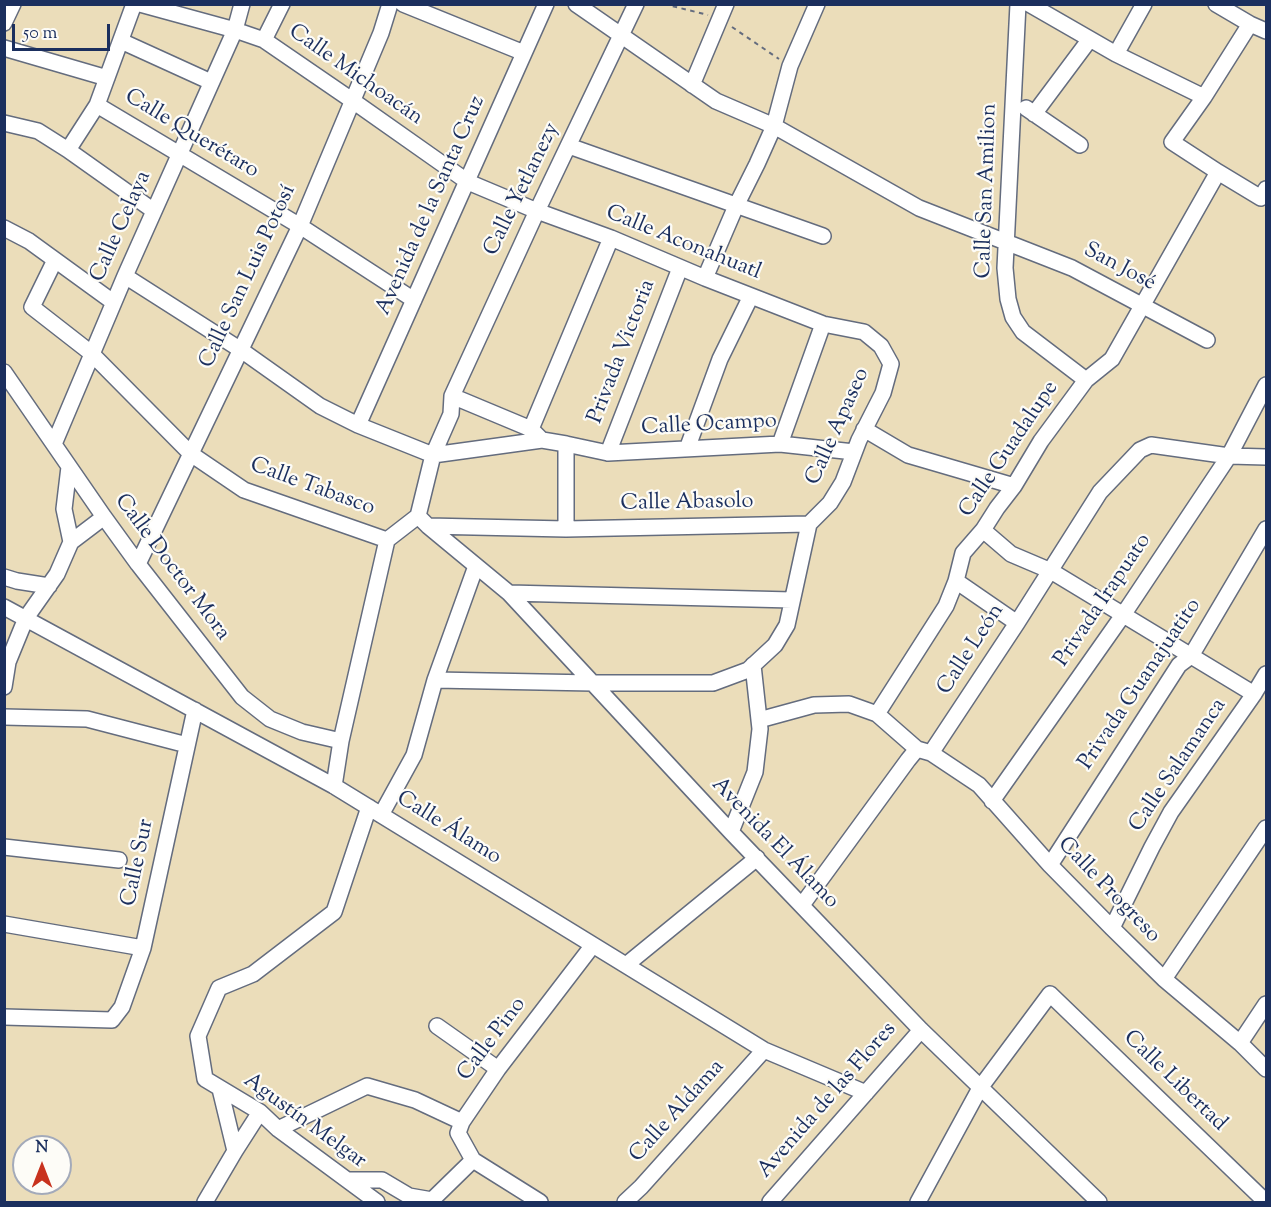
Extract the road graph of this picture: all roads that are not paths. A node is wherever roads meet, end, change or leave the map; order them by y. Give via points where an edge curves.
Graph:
1 (12, 4) edge
2 (134, 4) edge
3 (140, 4) edge
4 (242, 4) edge
5 (282, 4) edge
6 (390, 4) edge
7 (403, 4) edge
8 (546, 4) edge
9 (576, 4) edge
10 (636, 4) edge
11 (726, 4) edge
12 (817, 4) edge
13 (1018, 4) edge
14 (1029, 4) edge
15 (1144, 4) edge
16 (1216, 4) edge
17 (4, 22) edge
18 (1250, 24) junction
19 (235, 30) junction
20 (1266, 31) edge
21 (621, 37) junction
22 (1090, 39) junction
23 (264, 40) junction
24 (121, 41) junction
25 (4, 48) edge
26 (524, 53) junction
27 (1116, 54) junction
28 (107, 78) junction
29 (211, 82) junction
30 (692, 85) junction
31 (1204, 97) junction
32 (1013, 99) junction
33 (353, 101) junction
34 (97, 105) junction
35 (1034, 114) junction
36 (4, 123) edge
37 (774, 126) junction
38 (1080, 145) dead end
39 (569, 146) junction
40 (68, 150) junction
41 (180, 153) junction
42 (1218, 172) junction
43 (468, 182) junction
44 (1264, 193) edge
45 (736, 206) junction
46 (154, 211) junction
47 (537, 211) junction
48 (300, 226) junction
49 (4, 228) edge
50 (823, 237) dead end
51 (611, 238) junction
52 (1006, 242) junction
53 (56, 260) junction
54 (680, 268) junction
55 (125, 276) junction
56 (705, 278) junction
57 (751, 296) junction
58 (414, 300) junction
59 (114, 302) junction
60 (1142, 305) junction
61 (823, 324) junction
62 (1207, 340) dead end
63 (881, 346) joint
64 (241, 350) junction
65 (91, 353) junction
66 (4, 372) edge
67 (1086, 380) junction
68 (1266, 385) edge
69 (452, 396) junction
70 (358, 425) junction
71 (864, 429) junction
72 (537, 435) junction
73 (54, 444) junction
74 (566, 444) junction
75 (780, 444) junction
76 (687, 449) junction
77 (854, 452) junction
78 (608, 453) junction
79 (191, 454) junction
80 (433, 455) junction
81 (1228, 456) junction
82 (1266, 457) edge
83 (69, 467) junction
84 (1014, 486) junction
85 (104, 517) junction
86 (423, 521) junction
87 (809, 524) junction
88 (566, 529) junction
89 (1266, 529) edge
90 (983, 530) junction
91 (387, 540) junction
92 (71, 542) junction
93 (138, 564) junction
94 (476, 567) junction
95 (1051, 571) junction
96 (9, 581) edge
97 (956, 582) junction
98 (49, 586) junction
99 (509, 593) junction
100 (792, 600) junction
101 (4, 607) edge
102 (1123, 615) junction
103 (26, 618) junction
104 (1017, 623) junction
105 (1191, 656) junction
106 (753, 665) junction
107 (1266, 674) edge
108 (435, 680) junction
109 (593, 683) junction
110 (4, 687) edge
111 (1254, 694) junction
112 (195, 710) junction
113 (877, 714) junction
114 (4, 717) edge
115 (759, 720) junction
116 (341, 741) junction
117 (187, 745) junction
118 (924, 751) junction
119 (334, 786) junction
120 (992, 801) junction
121 (375, 811) junction
122 (1266, 828) edge
123 (730, 832) junction
124 (4, 847) edge
125 (756, 858) junction
126 (119, 860) dead end
127 (1050, 865) junction
128 (802, 905) junction
129 (4, 924) edge
130 (1112, 928) junction
131 (593, 945) junction
132 (144, 948) junction
133 (626, 965) junction
134 (1164, 979) junction
135 (1266, 1004) edge
136 (4, 1017) edge
137 (437, 1026) dead end
138 (921, 1030) junction
139 (1240, 1043) junction
140 (764, 1050) junction
141 (498, 1069) junction
142 (1266, 1069) edge
143 (980, 1088) junction
144 (220, 1089) junction
145 (866, 1093) junction
146 (260, 1112) junction
147 (460, 1127) junction
148 (278, 1129) junction
149 (235, 1151) junction
150 (473, 1160) junction
151 (346, 1180) junction
152 (398, 1190) junction
153 (205, 1203) edge
154 (377, 1203) edge
155 (386, 1203) edge
156 (540, 1203) edge
157 (625, 1203) edge
158 (770, 1203) edge
159 (918, 1203) edge
160 (1099, 1203) edge
161 (1266, 1203) edge

1 - 17 street
2 - 24 street
3 - 19 street, Calle Michoacán
4 - 19 street, Calle Celaya
5 - 23 street
6 - 33 street, Calle San Luis Potosí
7 - 26 street
8 - 26 street, Avenida de la Santa Cruz
9 - 21 street, San José
10 - 21 street, Calle Yetlanezy
11 - 30 street
12 - 37 street via 790,66
13 - 32 street, Calle San Amilion
14 - 22 street
15 - 27 street
16 - 18 street
18 - 20 street
18 - 31 street
19 - 23 street, Calle Michoacán
19 - 29 street, Calle Celaya
21 - 30 street, San José
21 - 39 street, Calle Yetlanezy
22 - 27 street
22 - 35 street
23 - 33 street, Calle Michoacán
24 - 28 street
24 - 29 street
25 - 28 street
26 - 43 street, Avenida de la Santa Cruz
27 - 31 street
28 - 34 street
29 - 41 street, Calle Celaya
30 - 37 street, San José via 716,101
31 - 42 street via 1172,142
32 - 35 street
32 - 52 street, Calle San Amilion
33 - 43 street, Calle Michoacán
33 - 48 street, Calle San Luis Potosí
34 - 40 street
34 - 41 street, Calle Querétaro
35 - 38 street
36 - 40 street via 38,131
37 - 45 street
37 - 52 street, San José via 919,208
39 - 45 street
39 - 47 street, Calle Yetlanezy
40 - 46 street
41 - 46 street, Calle Celaya
41 - 48 street, Calle Querétaro
42 - 44 street
42 - 60 street, Calle Guadalupe
43 - 47 street, Calle Aconahuatl
43 - 58 street, Avenida de la Santa Cruz
45 - 50 street
45 - 56 street
46 - 55 street, Calle Celaya
47 - 51 street, Calle Aconahuatl
47 - 69 street, Calle Yetlanezy
48 - 58 street, Calle Querétaro
48 - 64 street, Calle San Luis Potosí
49 - 53 street
51 - 54 street, Calle Aconahuatl
51 - 72 street
52 - 60 street, San José via 1072,268
52 - 67 street, Calle San Amilion via 1005,268 1013,317 1023,332
53 - 59 street
53 - 65 street, Calle Tabasco via 32,307
54 - 56 street, Calle Aconahuatl
54 - 78 street, Privada Victoria
55 - 59 street, Calle Celaya
55 - 64 street
56 - 57 street, Calle Aconahuatl
57 - 61 street, Calle Aconahuatl
57 - 76 street via 720,359
58 - 70 street, Avenida de la Santa Cruz
59 - 65 street, Calle Celaya
60 - 62 street, San José
60 - 67 street, Calle Guadalupe via 1112,359
61 - 63 street, Calle Aconahuatl via 864,332
61 - 75 street
63 - 71 street, Calle Apaseo via 891,364 883,393
64 - 70 street via 320,406
64 - 79 street, Calle San Luis Potosí
65 - 73 street, Calle Celaya
65 - 79 street, Calle Tabasco
66 - 73 street, Calle Doctor Mora
67 - 84 street, Calle Guadalupe
68 - 81 street, Privada Irapuato
69 - 72 street
69 - 80 street via 451,414
70 - 80 street
71 - 77 street, Calle Apaseo
71 - 84 street via 908,455
72 - 74 street, Calle Ocampo
72 - 80 street
73 - 83 street, Calle Doctor Mora
74 - 78 street, Calle Ocampo
74 - 88 street
75 - 76 street, Calle Ocampo
75 - 77 street, Calle Ocampo
76 - 78 street, Calle Ocampo
77 - 87 street, Calle Apaseo via 830,503
79 - 91 street, Calle Tabasco via 244,489
79 - 93 street, Calle San Luis Potosí
80 - 86 street
81 - 82 street
81 - 95 street, Calle León via 1150,445 1140,450 1100,492
81 - 102 street, Privada Irapuato
83 - 85 street, Calle Doctor Mora
83 - 92 street via 64,509
84 - 90 street, Calle Guadalupe
85 - 92 street
85 - 93 street, Calle Doctor Mora
86 - 88 street, Calle Abasolo
86 - 91 street
86 - 94 street, Avenida El Álamo
87 - 88 street, Calle Abasolo
87 - 100 street
89 - 105 street, Privada Guanajuatito
90 - 95 street, Calle Salamanca via 1011,554
90 - 97 street, Calle Guadalupe via 963,553
91 - 116 street
92 - 98 street
93 - 116 street, Calle Doctor Mora via 242,698 270,719
94 - 99 street, Avenida El Álamo
94 - 108 street
95 - 102 street, Calle Salamanca
95 - 104 street, Calle León
96 - 98 street
97 - 104 street
97 - 113 street, Calle Guadalupe via 946,606
98 - 103 street
99 - 100 street
99 - 109 street, Avenida El Álamo
100 - 106 street via 787,625 775,645
101 - 103 street, Calle Álamo
102 - 105 street, Calle Salamanca
102 - 120 street, Privada Irapuato
103 - 110 street via 8,662
103 - 112 street, Calle Álamo
104 - 118 street, Calle León
105 - 111 street, Calle Salamanca
105 - 127 street, Privada Guanajuatito via 1179,665
106 - 109 street via 713,683
106 - 115 street
107 - 111 street, Calle Salamanca
108 - 109 street
108 - 121 street via 414,755
109 - 123 street, Avenida El Álamo
111 - 130 street, Calle Salamanca via 1171,812
112 - 117 street, Calle Sur
112 - 119 street, Calle Álamo
113 - 115 street via 849,704 814,705
113 - 118 street
114 - 117 street via 87,719
115 - 123 street via 755,772
116 - 119 street
117 - 132 street, Calle Sur
118 - 120 street, Calle Progreso via 979,785
118 - 128 street, Calle León via 908,760
119 - 121 street, Calle Álamo
120 - 127 street, Calle Progreso
121 - 131 street, Calle Álamo
121 - 144 street, Agustín Melgar via 334,912 253,974 219,988 198,1036 205,1079
122 - 134 street
123 - 125 street, Avenida El Álamo
124 - 126 street
125 - 128 street, Avenida El Álamo
125 - 133 street
127 - 130 street, Calle Progreso
128 - 138 street, Avenida El Álamo
129 - 132 street
130 - 134 street, Calle Progreso
131 - 133 street, Calle Álamo
131 - 141 street, Calle Pino
132 - 136 street, Calle Sur via 122,1007 112,1020
133 - 140 street, Calle Álamo
134 - 139 street, Calle Progreso
135 - 139 street
137 - 141 street
138 - 143 street, Avenida El Álamo
138 - 145 street, Avenida de las Flores
139 - 142 street, Calle Progreso
140 - 145 street, Calle Álamo
140 - 157 street, Calle Aldama
141 - 147 street, Calle Pino
143 - 159 street
143 - 160 street, Avenida El Álamo
143 - 161 street, Calle Libertad via 1050,994
144 - 146 street, Agustín Melgar
144 - 149 street
145 - 158 street, Avenida de las Flores
146 - 148 street, Agustín Melgar
146 - 149 street
147 - 148 street via 415,1100 367,1086
147 - 150 street
148 - 151 street, Agustín Melgar
149 - 153 street
150 - 152 street via 432,1200
150 - 156 street
151 - 152 street via 382,1180
151 - 154 street, Agustín Melgar
152 - 155 street

